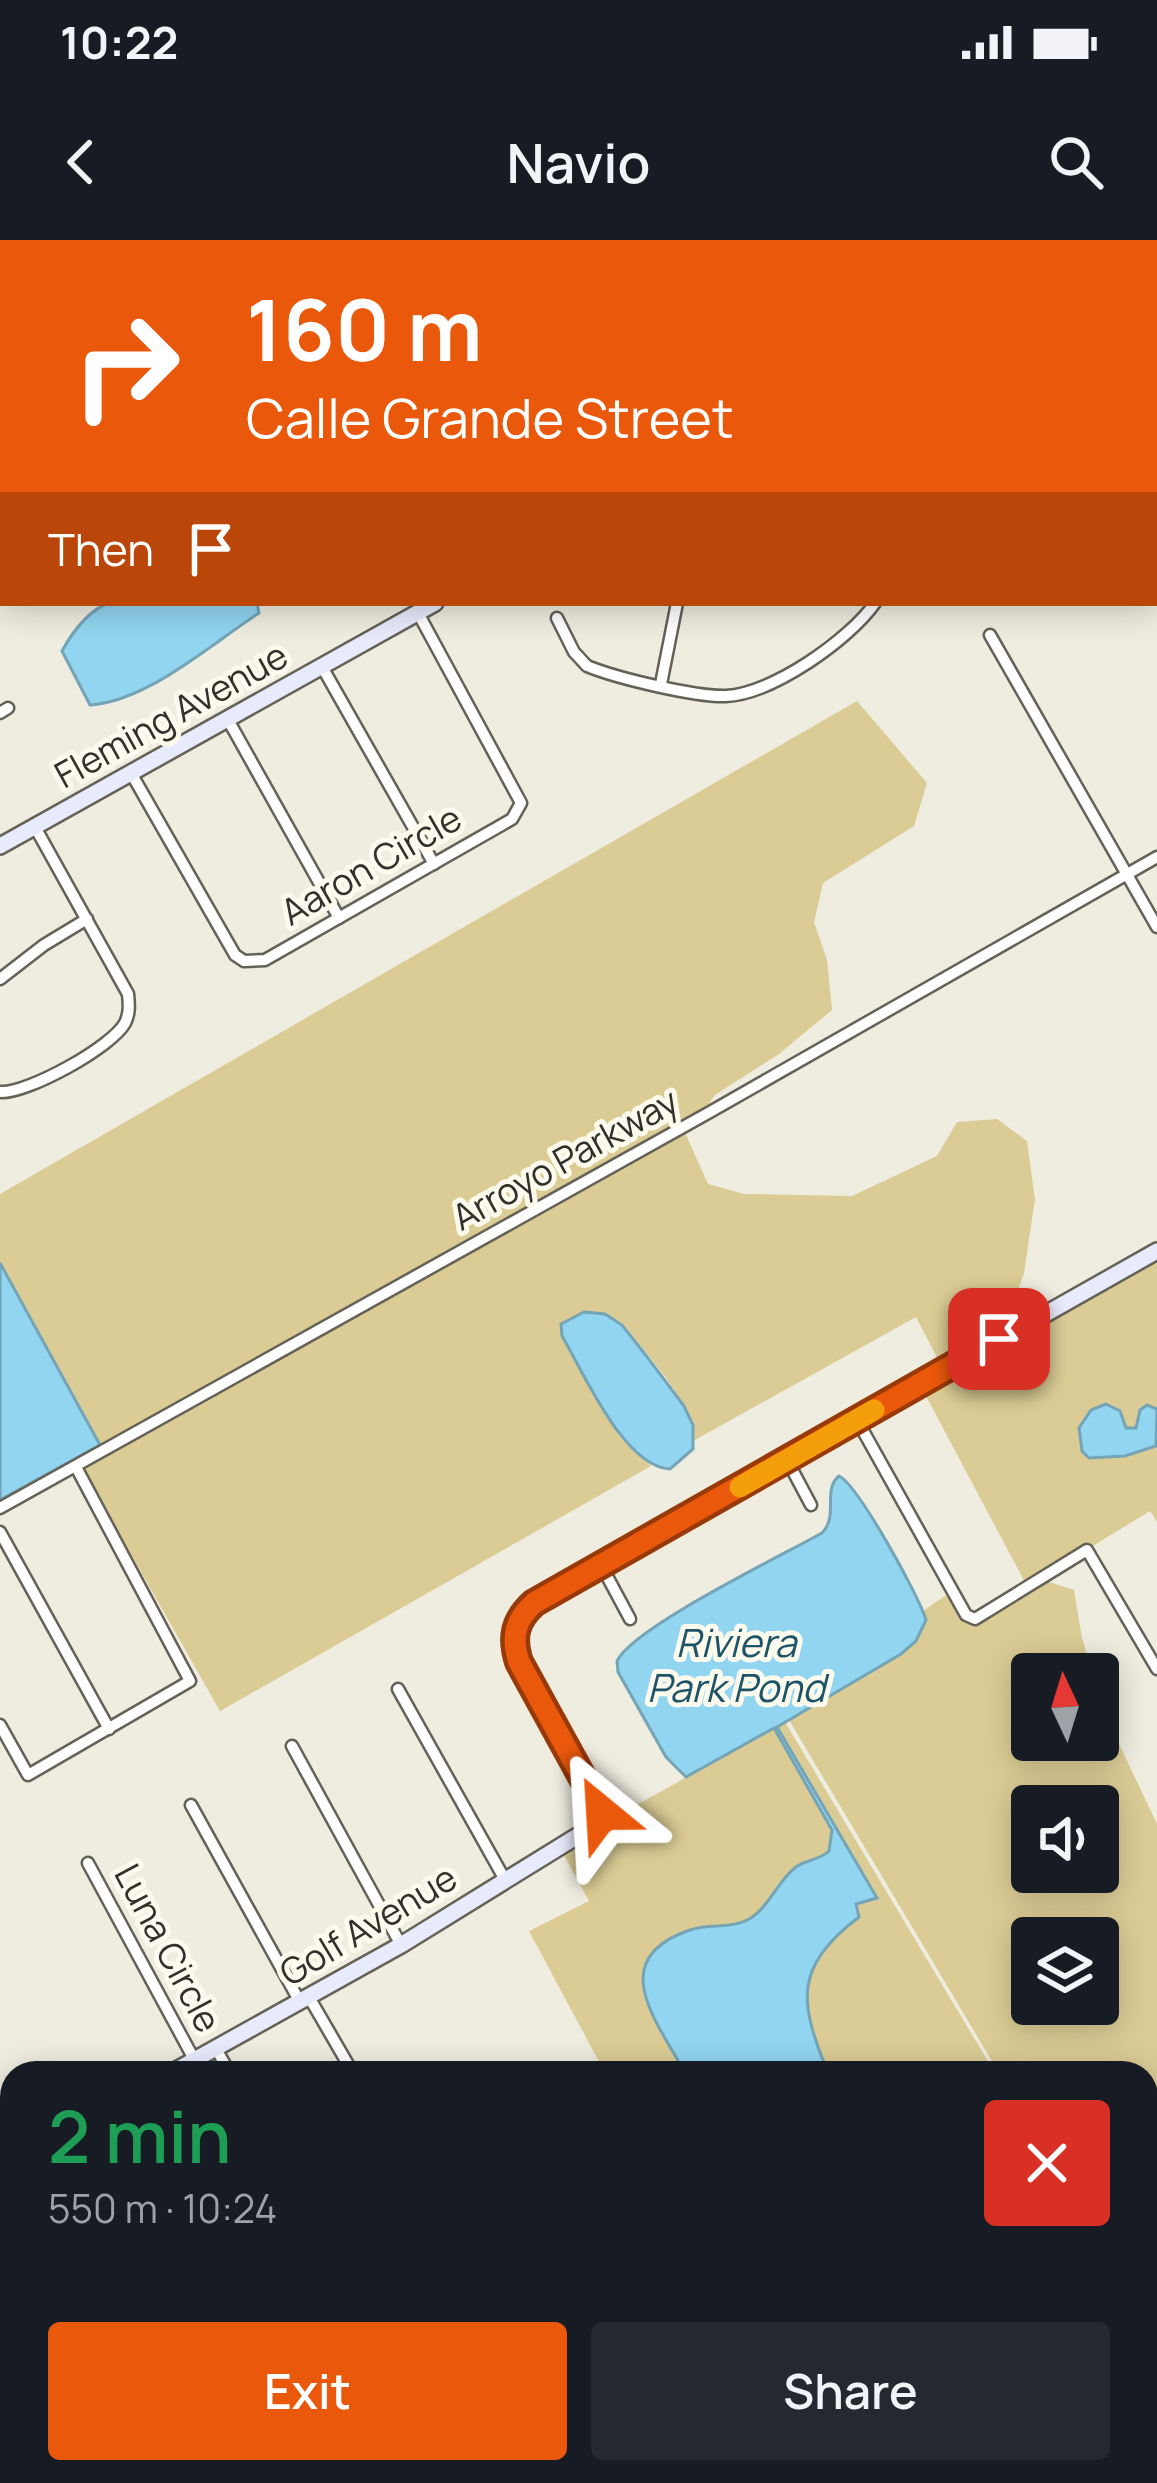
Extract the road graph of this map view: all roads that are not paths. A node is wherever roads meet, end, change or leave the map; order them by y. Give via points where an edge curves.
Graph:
1 (430, 606) edge
2 (676, 606) edge
3 (873, 606) edge
4 (418, 613) junction
5 (557, 618) dead end
6 (990, 635) dead end
7 (321, 665) junction
8 (661, 684) junction
9 (227, 718) junction
10 (131, 772) junction
11 (35, 826) junction
12 (0, 846) edge
13 (1157, 857) edge
14 (434, 865) junction
15 (1127, 874) junction
16 (339, 917) junction
17 (87, 919) junction
18 (1157, 927) edge
19 (0, 979) edge
20 (0, 1092) edge
21 (1157, 1252) edge
22 (857, 1420) junction
23 (788, 1460) junction
24 (76, 1467) junction
25 (812, 1505) dead end
26 (0, 1508) edge
27 (0, 1532) edge
28 (601, 1565) junction
29 (631, 1619) dead end
30 (1157, 1669) edge
31 (398, 1689) dead end
32 (0, 1725) edge
33 (109, 1729) junction
34 (292, 1746) dead end
35 (191, 1805) dead end
36 (88, 1863) dead end
37 (504, 1879) junction
38 (401, 1945) junction
39 (304, 1999) junction
40 (216, 2049) junction
41 (195, 2061) joint
42 (223, 2061) edge
43 (344, 2061) edge

1 - 4 street, Fleming Avenue
2 - 8 street
3 - 8 street via 838,641 755,690 725,696
4 - 7 street, Fleming Avenue
4 - 14 street, Aaron Circle via 521,803 512,819
5 - 8 street via 587,666
6 - 15 street
7 - 9 street, Fleming Avenue
7 - 14 street
9 - 10 street, Fleming Avenue
9 - 16 street
10 - 11 street, Fleming Avenue
10 - 16 street, Aaron Circle via 235,955 265,960
11 - 12 street, Fleming Avenue
11 - 17 street
13 - 15 street, Arroyo Parkway
14 - 16 street, Aaron Circle
15 - 18 street
15 - 24 street, Arroyo Parkway
17 - 19 street
17 - 20 street via 128,994 126,1022 25,1089
21 - 22 street
22 - 23 street
22 - 30 street via 959,1607 975,1619 1087,1550
23 - 25 street
23 - 28 street
24 - 26 street, Arroyo Parkway
24 - 33 street via 190,1681
27 - 33 street
28 - 29 street
28 - 37 street, Golf Avenue via 521,1614 514,1646 599,1804 600,1822
31 - 37 street
32 - 33 street via 28,1775
34 - 38 street
35 - 39 street
36 - 41 street, Luna Circle
37 - 38 street, Golf Avenue
38 - 39 street, Golf Avenue
39 - 40 street, Golf Avenue
39 - 43 street
40 - 41 street, Golf Avenue
40 - 42 street

